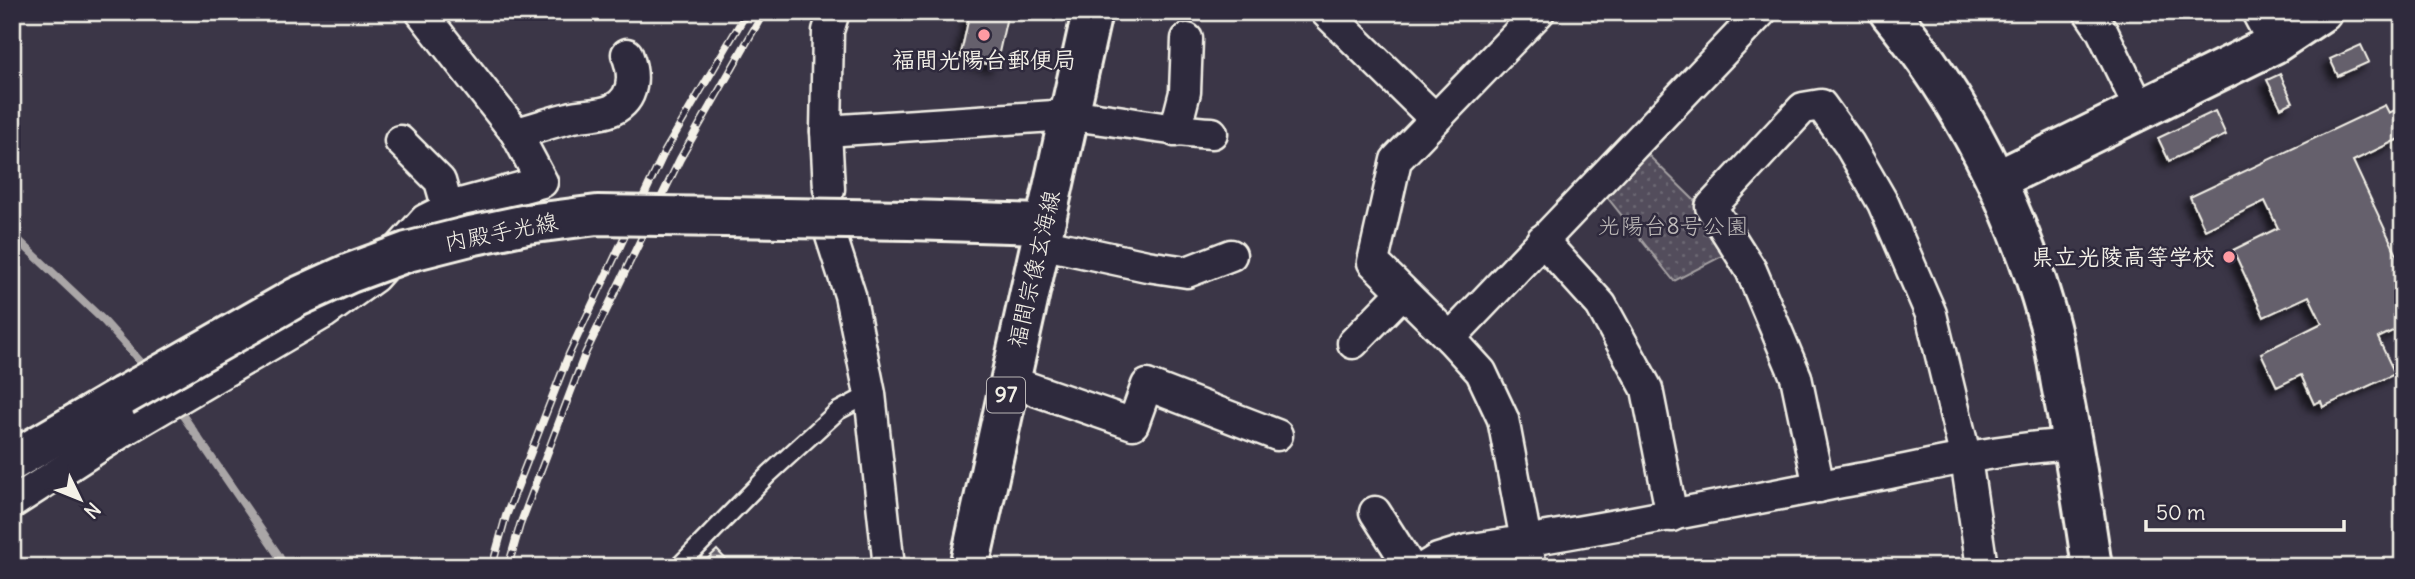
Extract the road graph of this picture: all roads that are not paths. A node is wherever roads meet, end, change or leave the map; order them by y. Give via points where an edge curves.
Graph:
1 (421, 12) edge
2 (834, 12) edge
3 (1092, 12) edge
4 (1326, 12) edge
5 (1539, 12) edge
6 (1761, 12) edge
7 (1889, 12) edge
8 (2089, 12) edge
9 (2322, 12) edge
10 (2265, 28) edge
11 (1187, 39) dead end
12 (626, 54) dead end
13 (2140, 108) junction
14 (1069, 115) junction
15 (1435, 119) junction
16 (825, 131) junction
17 (1175, 131) junction
18 (516, 133) junction
19 (1212, 133) dead end
20 (400, 141) dead end
21 (1997, 180) junction
22 (829, 188) dead end
23 (448, 209) junction
24 (1042, 233) junction
25 (831, 236) dead end
26 (1542, 240) junction
27 (1231, 254) dead end
28 (1403, 292) junction
29 (1450, 338) junction
30 (1353, 343) dead end
31 (1009, 381) junction
32 (870, 394) junction
33 (1277, 435) dead end
34 (2073, 445) junction
35 (1966, 459) junction
36 (12, 461) edge
37 (1819, 487) junction
38 (12, 503) edge
39 (1375, 512) dead end
40 (1672, 516) junction
41 (1528, 554) edge
42 (678, 567) edge
43 (889, 567) edge
44 (969, 567) edge
45 (1409, 567) edge
46 (1424, 567) edge
47 (1982, 567) edge
48 (2092, 567) edge

1 - 18 street
2 - 16 street via 828,31
3 - 14 main road, 福間宗像玄海線 / 97
4 - 15 street
5 - 15 street
6 - 26 street
7 - 21 main road via 1934,74
8 - 13 street
9 - 10 main road
10 - 13 main road
11 - 17 street via 1185,92
12 - 18 street via 632,66 632,87 624,102 610,111
13 - 21 main road
14 - 16 street
14 - 17 street
14 - 24 main road, 福間宗像玄海線 / 97
15 - 28 street via 1396,160 1373,262
16 - 22 street
17 - 19 street
18 - 23 street via 542,182
20 - 23 street via 440,181
21 - 34 main road via 2048,317
23 - 38 street via 425,220 374,277 324,313 128,428
24 - 27 street via 1147,267 1187,272
24 - 31 main road, 福間宗像玄海線 / 97
24 - 36 main road, 内殿手光線, bridge via 909,219 597,215 470,236 407,252 339,278 254,321
25 - 32 street via 850,295
26 - 29 street
26 - 40 street via 1601,305 1647,389
28 - 29 street
28 - 30 street
29 - 41 street via 1481,372 1503,419
31 - 33 street via 1133,424 1147,385
31 - 44 main road, 福間宗像玄海線 / 97
32 - 42 lane via 838,411
32 - 43 street
34 - 35 street
34 - 48 main road
35 - 37 street
35 - 37 street via 1931,314 1883,203 1850,144 1821,105 1803,108 1711,207 1751,270 1796,377
35 - 47 street
37 - 40 street
39 - 45 street
40 - 41 street
41 - 46 street via 1466,550

